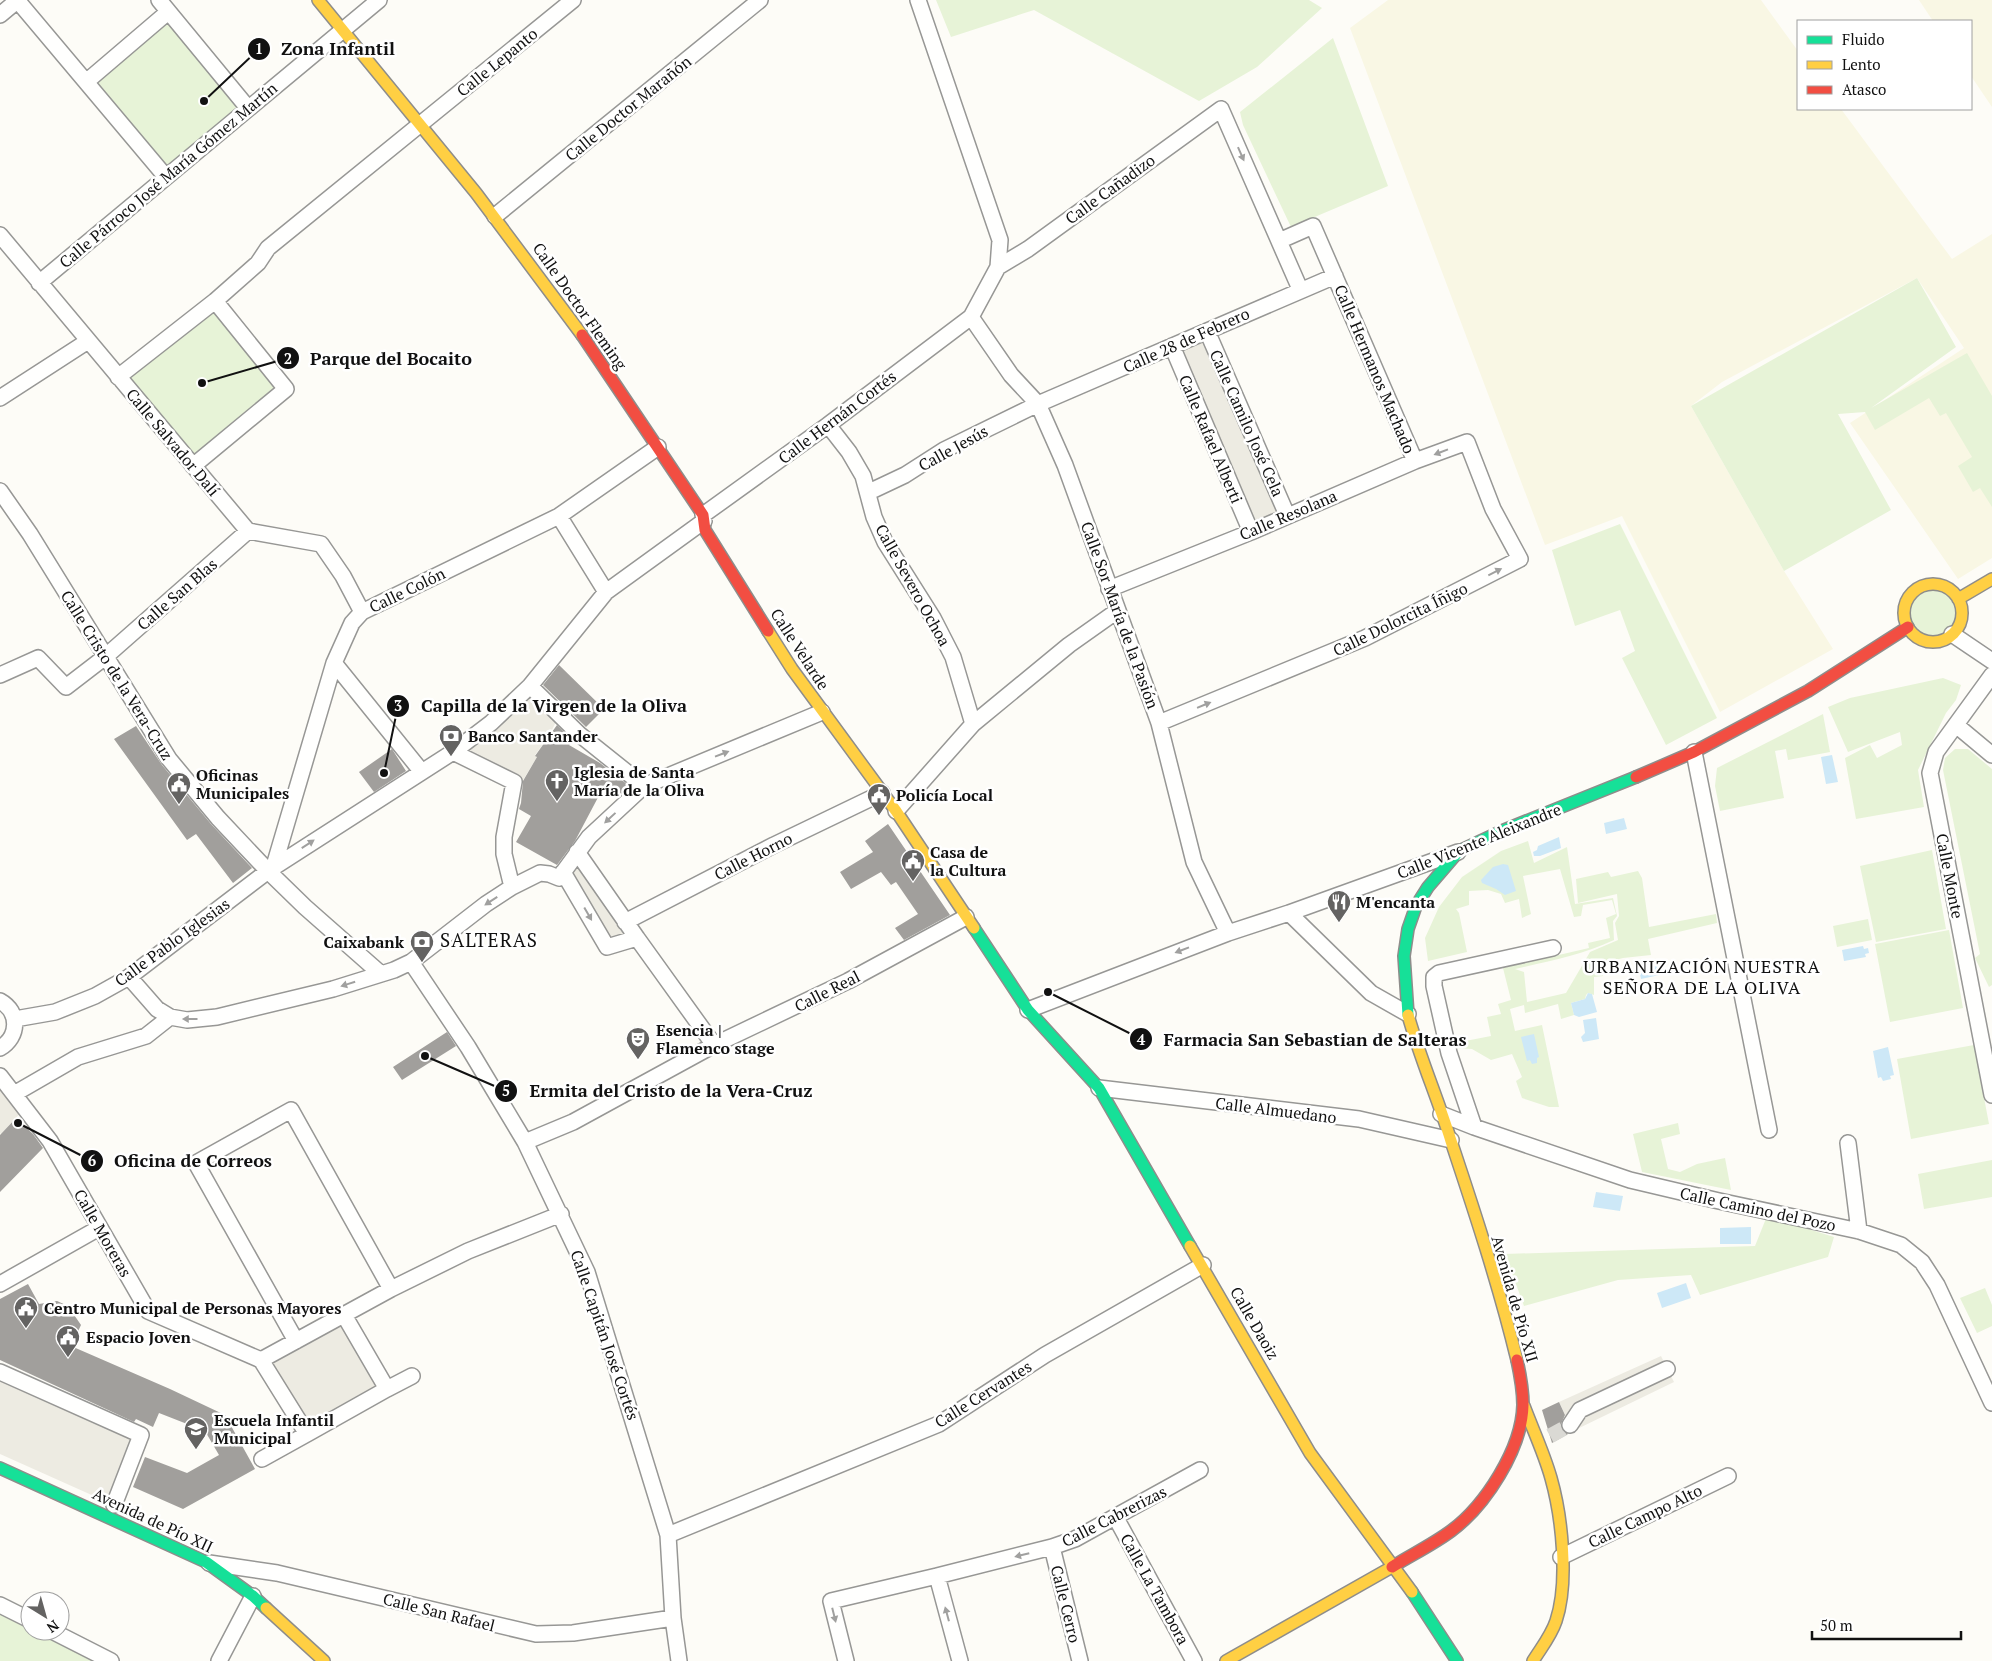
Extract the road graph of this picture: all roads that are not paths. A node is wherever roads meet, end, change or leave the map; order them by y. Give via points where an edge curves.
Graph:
1 (18, 0) edge
2 (158, 0) edge
3 (318, 0) edge
4 (379, 0) edge
5 (573, 0) edge
6 (760, 0) edge
7 (918, 0) edge
8 (168, 12) junction
9 (0, 15) edge
10 (342, 30) junction
11 (86, 82) junction
12 (248, 108) junction
13 (421, 123) junction
14 (166, 177) junction
15 (495, 216) junction
16 (0, 235) edge
17 (1279, 241) junction
18 (998, 267) junction
19 (1334, 276) junction
20 (39, 283) junction
21 (1300, 289) junction
22 (215, 300) junction
23 (971, 317) junction
24 (1207, 331) junction
25 (88, 342) junction
26 (1172, 346) junction
27 (118, 377) junction
28 (0, 398) edge
29 (1038, 404) junction
30 (828, 425) junction
31 (1468, 442) joint
32 (658, 447) junction
33 (1415, 461) junction
34 (193, 466) junction
35 (0, 491) edge
36 (868, 492) junction
37 (1288, 515) junction
38 (559, 516) junction
39 (703, 518) junction
40 (248, 531) junction
41 (1251, 532) junction
42 (1992, 579) edge
43 (1110, 589) junction
44 (606, 592) junction
45 (1958, 599) junction
46 (1117, 611) junction
47 (362, 612) junction
48 (1908, 627) junction
49 (1952, 634) junction
50 (105, 657) junction
51 (1992, 662) edge
52 (334, 663) junction
53 (0, 675) edge
54 (1992, 675) edge
55 (530, 686) junction
56 (822, 712) junction
57 (1159, 723) junction
58 (972, 724) junction
59 (1956, 725) junction
60 (453, 752) junction
61 (1694, 752) junction
62 (1992, 755) edge
63 (422, 772) junction
64 (644, 786) junction
65 (882, 793) junction
66 (896, 811) junction
67 (1459, 851) junction
68 (577, 852) junction
69 (271, 869) junction
70 (563, 872) junction
71 (512, 887) junction
72 (1289, 913) junction
73 (966, 917) junction
74 (626, 922) junction
75 (1228, 933) junction
76 (636, 938) junction
77 (1553, 948) dead end
78 (411, 962) junction
79 (381, 974) junction
80 (129, 976) junction
81 (0, 1001) edge
82 (1028, 1010) junction
83 (1408, 1014) junction
84 (170, 1017) junction
85 (15, 1019) junction
86 (714, 1045) junction
87 (0, 1048) edge
88 (1989, 1060) edge
89 (0, 1076) edge
90 (1100, 1088) junction
91 (14, 1094) junction
92 (1992, 1095) edge
93 (1441, 1114) junction
94 (1474, 1127) junction
95 (1769, 1130) dead end
96 (1451, 1140) junction
97 (525, 1142) junction
98 (1848, 1143) dead end
99 (561, 1214) junction
100 (99, 1228) junction
101 (1858, 1231) junction
102 (1202, 1264) junction
103 (0, 1284) edge
104 (391, 1289) junction
105 (344, 1315) junction
106 (296, 1341) junction
107 (261, 1360) junction
108 (1667, 1369) dead end
109 (0, 1372) edge
110 (412, 1376) dead end
111 (387, 1389) junction
112 (1992, 1403) edge
113 (1523, 1406) junction
114 (1570, 1425) tunnel mouth
115 (306, 1434) junction
116 (262, 1458) dead end
117 (0, 1468) edge
118 (1200, 1470) dead end
119 (1728, 1476) dead end
120 (114, 1505) dead end
121 (1116, 1518) junction
122 (668, 1534) junction
123 (1052, 1547) junction
124 (1561, 1556) junction
125 (206, 1562) junction
126 (1392, 1567) junction
127 (937, 1576) junction
128 (252, 1596) junction
129 (0, 1605) edge
130 (20, 1615) edge
131 (673, 1618) junction
132 (70, 1640) edge
133 (111, 1661) edge
134 (219, 1661) edge
135 (324, 1661) edge
136 (679, 1661) edge
137 (846, 1661) edge
138 (960, 1661) edge
139 (1080, 1661) edge
140 (1194, 1661) edge
141 (1226, 1661) edge
142 (1457, 1661) edge
143 (1533, 1661) edge

1 - 9 street
1 - 11 street
2 - 8 street
3 - 10 street, Calle Doctor Fleming
4 - 10 street, Calle Párroco José María Gómez Martín
5 - 13 street, Calle Lepanto
6 - 15 street, Calle Doctor Marañón
7 - 18 street via 1000,240
8 - 11 street
8 - 12 street
10 - 12 street, Calle Párroco José María Gómez Martín
10 - 13 street, Calle Doctor Fleming
11 - 14 street
12 - 14 street, Calle Párroco José María Gómez Martín
13 - 15 street, Calle Doctor Fleming
13 - 22 street, Calle Lepanto via 268,248 258,263
14 - 20 street, Calle Párroco José María Gómez Martín
15 - 32 street, Calle Doctor Fleming via 580,332
16 - 20 street, Calle Salvador Dalí
18 -> 17 street, Calle Cañadizo via 1028,249 1221,109
17 - 19 street, Calle Hermanos Machado via 1313,226
17 - 21 street
18 - 23 street
19 - 21 street, Calle 28 de Febrero
19 - 33 street, Calle Hermanos Machado
20 - 25 street, Calle Salvador Dalí
21 - 24 street, Calle 28 de Febrero
22 - 27 street, Calle Lepanto
22 - 34 street via 286,389
23 - 29 street, Calle Sor María de la Pasión via 1011,375
23 - 30 street, Calle Hernán Cortés
24 - 26 street, Calle 28 de Febrero
24 - 37 street, Calle Camilo José Cela
25 - 27 street, Calle Salvador Dalí
25 - 28 street
26 - 29 street, Calle 28 de Febrero
26 - 41 street, Calle Rafael Alberti
27 - 34 street, Calle Salvador Dalí
29 - 36 street, Calle Jesús
29 - 43 street, Calle Sor María de la Pasión via 1065,465
30 - 36 street, Calle Severo Ochoa via 849,452
30 - 39 street, Calle Hernán Cortés
31 -> 33 street, Calle Resolana
57 -> 31 street, Calle Dolorcita Íñigo via 1365,638 1520,559 1493,508
32 - 38 street, Calle Colón
32 - 39 street, Calle Doctor Fleming
33 - 37 street, Calle Resolana
34 - 40 street, Calle Salvador Dalí
35 - 50 street, Calle Cristo de la Vera-Cruz
36 - 58 street, Calle Severo Ochoa via 874,517 886,542 953,656
37 - 41 street, Calle Resolana
38 - 44 street
38 - 47 street, Calle Colón
39 - 44 street, Calle Hernán Cortés
39 - 56 street, Calle Velarde via 705,530
40 - 47 street via 321,544
40 - 50 street, Calle San Blas
41 - 43 street, Calle Resolana
42 - 45 street
43 - 46 street, Calle Sor María de la Pasión
44 - 55 street, Calle Hernán Cortés
45 - 48 street via 1952,591 1935,584 1916,590 1910,596 1904,614
45 - 49 street via 1962,618
46 - 57 street, Calle Sor María de la Pasión
46 - 58 street via 1069,645
47 - 52 street, Calle Colón via 352,623
48 - 49 street via 1926,641 1935,642
48 - 61 street, Calle Vicente Aleixandre via 1808,691
49 - 51 street
50 - 53 street, Calle San Blas via 66,687 38,658
50 - 69 street, Calle Cristo de la Vera-Cruz via 169,759 218,818
52 - 63 street
52 - 69 street, Calle Colón
54 - 59 street, Calle Monte
55 - 60 street, Calle Pablo Iglesias
55 - 64 street via 579,734
64 -> 56 street
56 - 65 street, Calle Velarde
57 - 75 street, Calle Sor María de la Pasión via 1194,862
58 - 66 street
59 - 62 street
59 - 88 street, Calle Monte via 1936,752 1930,773
60 - 63 street, Calle Pablo Iglesias
60 - 71 street via 514,782 504,837 504,854
61 - 67 street, Calle Vicente Aleixandre
61 - 95 street
69 -> 63 street, Calle Pablo Iglesias
64 -> 68 street
65 - 66 street, Calle Velarde
65 - 74 street, Calle Horno
66 - 73 street, Calle Velarde
67 - 72 street, Calle Vicente Aleixandre
67 - 83 street, Avenida de Pío XII via 1428,887 1416,906 1408,929 1404,956
68 - 70 street
68 - 74 street
69 - 79 street, Calle Cristo de la Vera-Cruz via 305,907
69 - 80 street, Calle Pablo Iglesias
70 - 71 street via 559,878 540,873
70 -> 76 street via 607,947
71 -> 78 street
72 - 75 street, Calle Vicente Aleixandre
72 - 83 street via 1370,993
73 - 82 street, Calle Daoiz
73 - 86 street, Calle Real via 848,981
74 - 76 street
75 -> 82 street, Calle Vicente Aleixandre
76 - 86 street
77 - 94 street via 1439,973 1434,978 1449,1053
78 - 79 street
78 - 97 street, Calle Capitán José Cortés via 468,1047
79 -> 84 street via 218,1017 187,1020
80 - 84 street via 157,1009
80 - 85 street, Calle Pablo Iglesias via 94,996 55,1012
81 - 85 street via 12,1011
82 - 90 street, Calle Daoiz
83 - 93 street, Avenida de Pío XII
84 - 91 street via 146,1036 78,1057
85 - 87 street via 13,1035
86 - 97 street, Calle Real via 573,1122
88 - 92 street, Calle Monte
89 - 91 street, Calle Moreras
90 - 96 street, Calle Almuedano via 1359,1120
90 - 102 street, Calle Daoiz
91 - 100 street, Calle Moreras via 50,1141
93 - 94 street, Calle Camino del Pozo
93 - 96 street, Avenida de Pío XII
94 - 101 street, Calle Camino del Pozo via 1630,1180
96 - 113 street, Avenida de Pío XII via 1508,1325
97 - 99 street, Calle Capitán José Cortés
98 - 101 street
99 - 104 street via 468,1252
99 - 122 street, Calle Capitán José Cortés via 588,1272
100 - 103 street
100 - 107 street, Calle Moreras via 148,1311
101 - 112 street, Calle Camino del Pozo via 1901,1245 1922,1262 1937,1285
102 - 122 street, Calle Cervantes via 1045,1355 939,1424
102 - 126 street, Calle Daoiz via 1310,1453
104 - 105 street
104 - 106 street via 291,1110 196,1163
105 - 106 street
105 - 111 street
106 - 107 street
107 - 115 street
108 - 114 street via 1580,1410
109 - 120 street via 141,1435
110 - 111 street
111 - 115 street
113 - 124 street via 1544,1439
113 - 126 street, Avenida de Pío XII via 1513,1449 1500,1475 1478,1505 1451,1531
115 - 116 street
117 - 125 street, Avenida de Pío XII
118 - 121 street, Calle Cabrerizas
119 - 124 street, Calle Campo Alto
121 - 123 street, Calle Cabrerizas
121 - 140 street, Calle La Tambora
122 - 131 street, Calle Capitán José Cortés
123 -> 127 street, Calle Cabrerizas
123 - 139 street, Calle Cerro
124 - 143 street via 1561,1590 1556,1622
125 - 128 street, Avenida de Pío XII
125 - 131 street, Calle San Rafael via 277,1573 536,1634 573,1633
126 - 141 street, Avenida de Pío XII
126 - 142 street, Calle Daoiz via 1403,1578
127 -> 137 street, Calle Cabrerizas via 831,1601
138 -> 127 street
128 - 134 street
128 - 135 street, Avenida de Pío XII
129 - 130 street
131 - 136 street, Calle Capitán José Cortés
132 - 133 street

